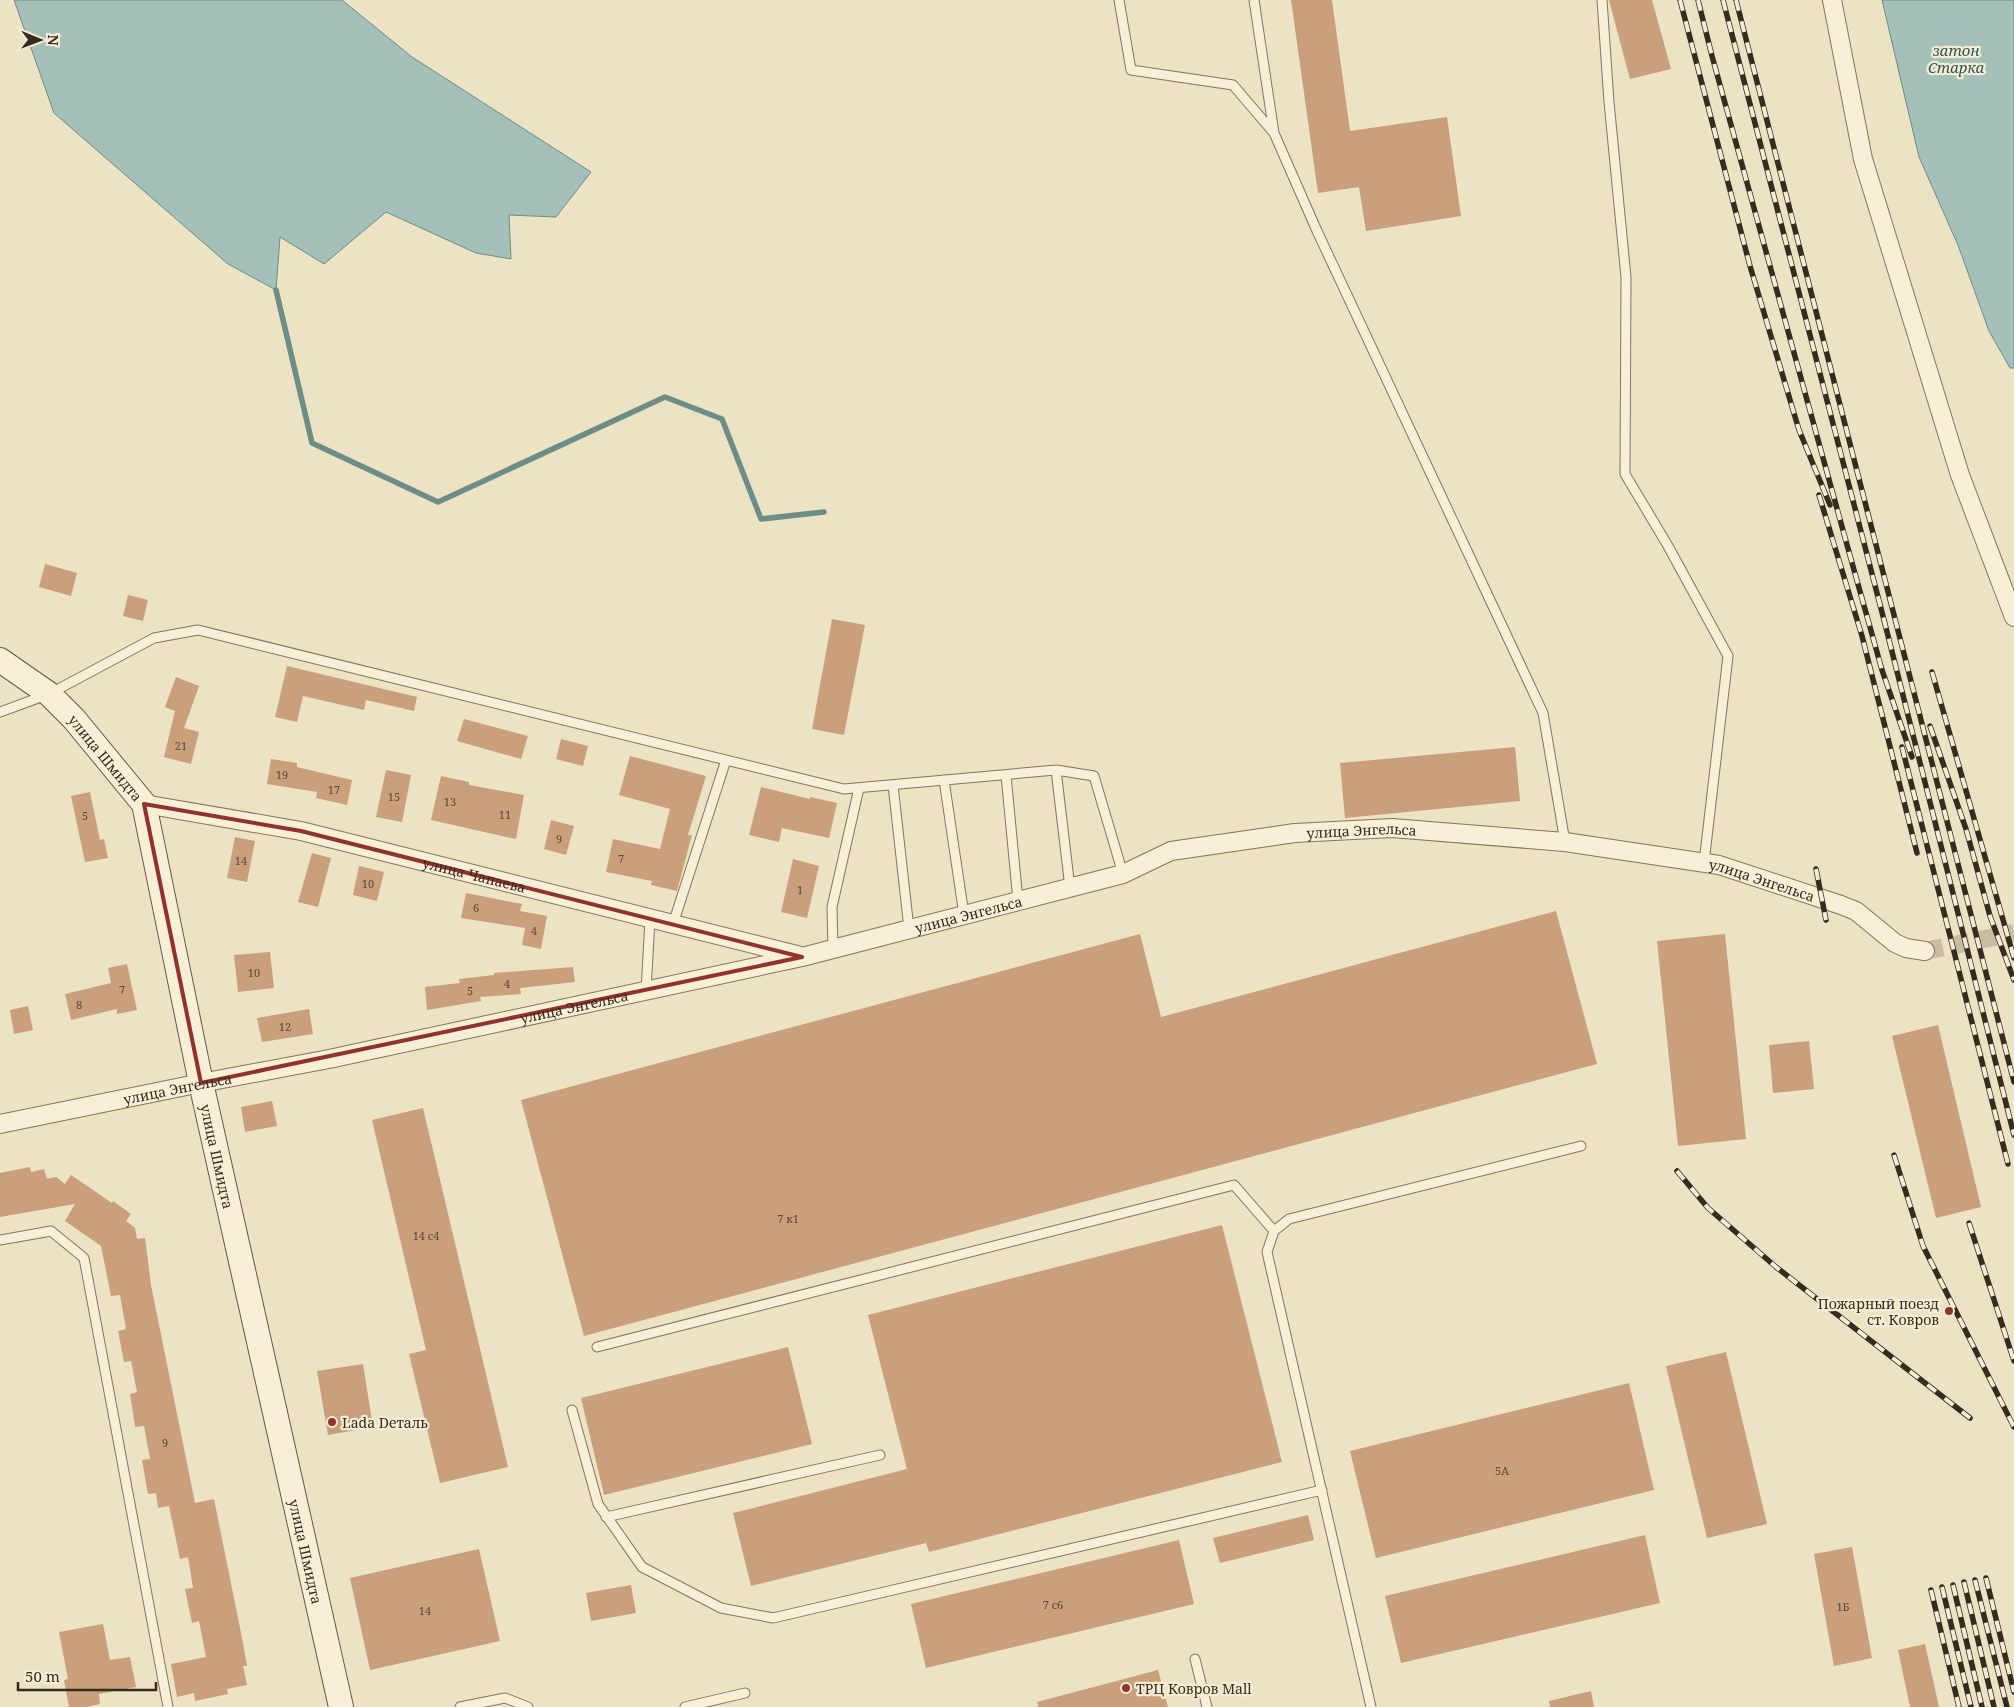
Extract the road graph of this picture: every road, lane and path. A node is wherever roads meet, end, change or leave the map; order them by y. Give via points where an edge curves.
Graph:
1 (1119, 0) edge
2 (1254, 0) edge
3 (1602, 0) edge
4 (1832, 0) edge
5 (1274, 133) junction
6 (2014, 617) edge
7 (0, 660) edge
8 (49, 694) junction
9 (0, 712) edge
10 (726, 760) junction
11 (1056, 770) junction
12 (1006, 775) junction
13 (944, 780) junction
14 (893, 785) junction
15 (859, 788) junction
16 (144, 804) junction
17 (1565, 842) junction
18 (1704, 862) junction
19 (1123, 874) junction
20 (1070, 888) junction
21 (1018, 901) junction
22 (964, 915) junction
23 (650, 918) junction
24 (673, 924) junction
25 (909, 929) junction
26 (833, 949) junction
27 (1925, 951) tunnel mouth
28 (802, 957) junction
29 (646, 990) junction
30 (201, 1083) junction
31 (0, 1124) edge
32 (1581, 1146) dead end
33 (1274, 1231) junction
34 (0, 1240) edge
35 (597, 1347) dead end
36 (572, 1410) dead end
37 (880, 1455) dead end
38 (1322, 1490) junction
39 (606, 1517) junction
40 (1195, 1659) dead end
41 (745, 1693) dead end
42 (168, 1707) edge
43 (341, 1707) edge
44 (460, 1707) edge
45 (528, 1707) edge
46 (685, 1707) edge
47 (1207, 1707) edge
48 (1371, 1707) edge

1 - 5 lane via 1131,70 1233,85
2 - 5 lane
3 - 18 lane via 1626,276 1625,474 1728,656
4 - 6 street via 1863,159 1960,475
5 - 17 lane via 1542,713
7 - 8 main road, улица Шмидта
8 - 9 lane
8 - 10 lane via 154,638 198,630
8 - 16 main road, улица Шмидта via 74,718
10 - 15 lane via 844,789
10 - 24 lane
11 - 12 lane
11 - 19 lane via 1094,776
11 - 20 lane
12 - 13 lane
12 - 21 lane
13 - 14 lane
13 - 22 lane
14 - 15 lane
14 - 25 lane
15 - 26 lane via 832,907
16 - 23 street, улица Чапаева via 302,831
16 - 30 main road, улица Шмидта
17 - 18 street, улица Энгельса
17 - 19 street, улица Энгельса via 1392,828 1295,833 1171,851
18 - 27 street, улица Энгельса via 1842,905 1856,911 1895,943
19 - 20 street, улица Энгельса
20 - 21 street, улица Энгельса
21 - 22 street, улица Энгельса
22 - 25 street, улица Энгельса
23 - 24 street, улица Чапаева
23 - 29 lane
24 - 28 street, улица Чапаева
25 - 26 street, улица Энгельса
26 - 28 street, улица Энгельса
28 - 29 street, улица Энгельса
29 - 30 street, улица Энгельса via 329,1059
30 - 31 street, улица Энгельса
30 - 43 main road, улица Шмидта
32 - 33 lane via 1289,1219
33 - 35 lane via 1234,1185
33 - 38 lane via 1267,1252
34 - 42 lane via 51,1231 84,1258
36 - 39 lane via 598,1504
37 - 39 lane
38 - 39 lane via 773,1618 721,1608 642,1567
38 - 48 lane
40 - 47 lane
41 - 46 lane
44 - 45 lane via 505,1698

